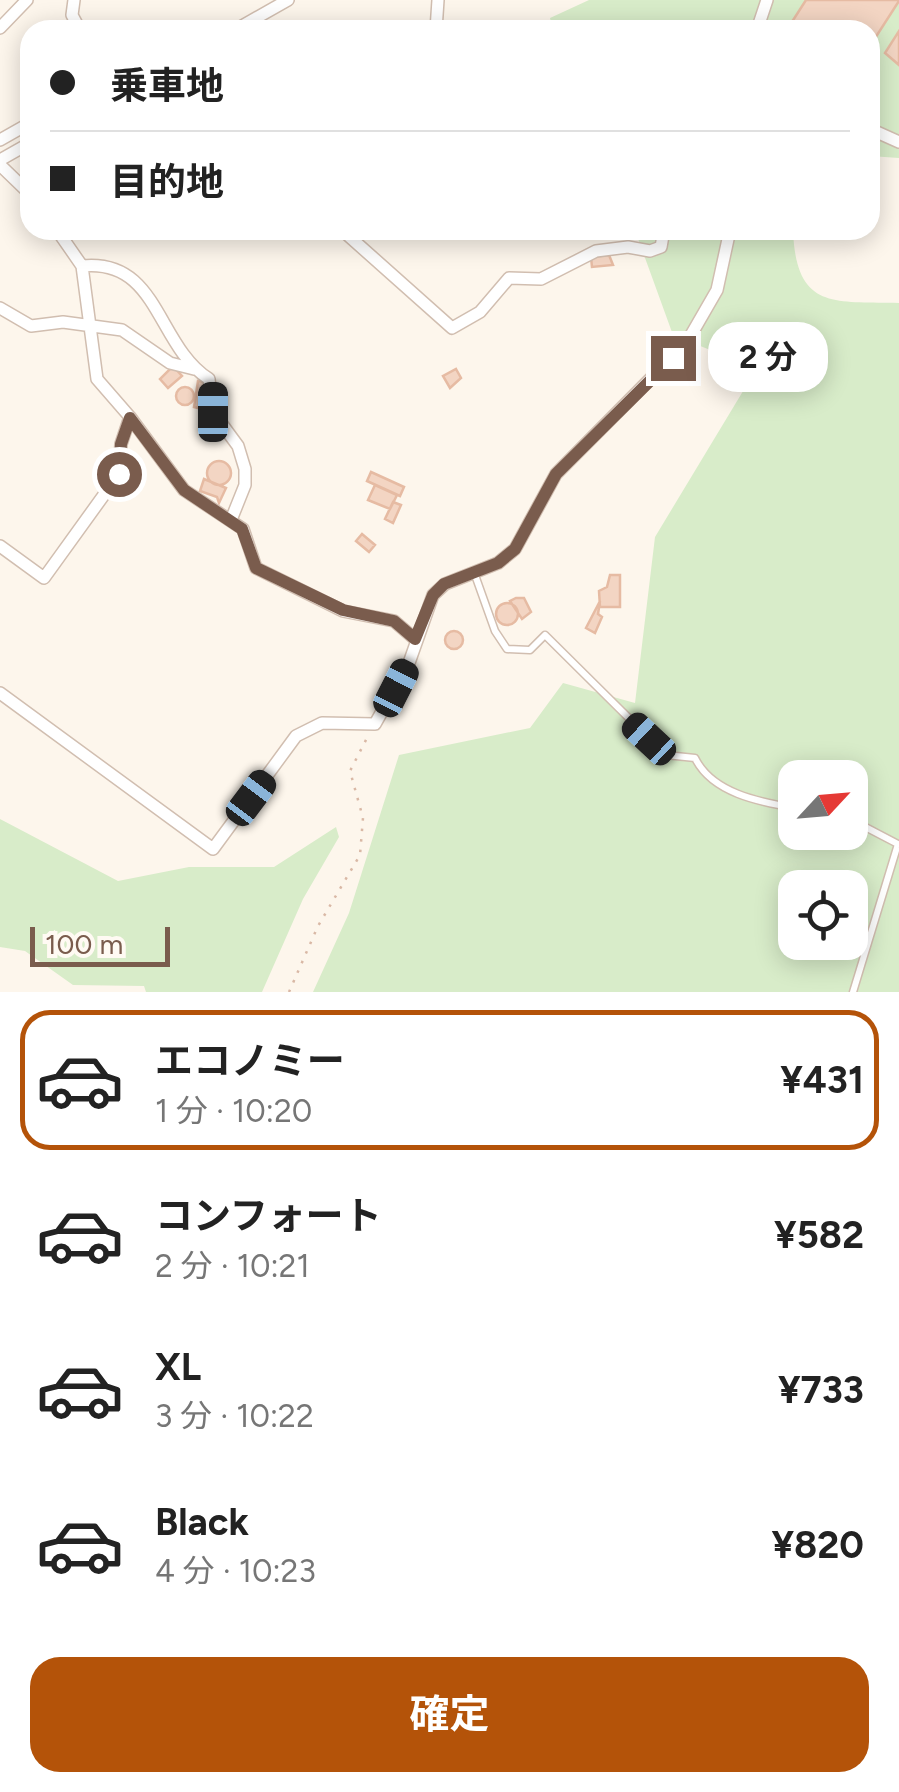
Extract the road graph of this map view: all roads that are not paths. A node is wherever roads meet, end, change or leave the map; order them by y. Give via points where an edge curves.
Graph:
1 (27, 0) edge
2 (288, 0) edge
3 (252, 20) edge
4 (0, 28) edge
5 (0, 162) edge
6 (20, 183) edge
7 (64, 240) edge
8 (353, 240) edge
9 (663, 240) edge
10 (728, 240) edge
11 (82, 266) junction
12 (0, 308) edge
13 (88, 327) junction
14 (195, 369) junction
15 (130, 418) junction
16 (230, 520) junction
17 (0, 546) edge
18 (475, 575) junction
19 (415, 639) junction
20 (0, 693) edge
21 (778, 805) edge
22 (868, 828) edge
23 (898, 844) edge
24 (853, 992) edge

1 - 4 street
2 - 3 street
5 - 6 street
7 - 11 street
8 - 9 street via 452,328 480,312 510,278 541,279 596,250 650,252
10 - 18 street via 717,290 687,342 556,474 515,549
11 - 13 street
11 - 14 street via 108,264 141,285
12 - 13 street via 31,326
13 - 14 street via 122,330 170,363
13 - 15 street via 97,379
14 - 16 street via 209,378 218,424 242,456 245,485
15 - 16 street via 184,490
15 - 17 street via 119,474 44,578
16 - 19 street via 242,529 256,568 343,610 394,621
18 - 19 street via 433,595
18 - 21 lane via 507,650 530,650 545,635 666,755 686,754 714,783
19 - 20 street via 375,724 322,724 296,736 213,849
22 - 23 lane
23 - 24 lane

